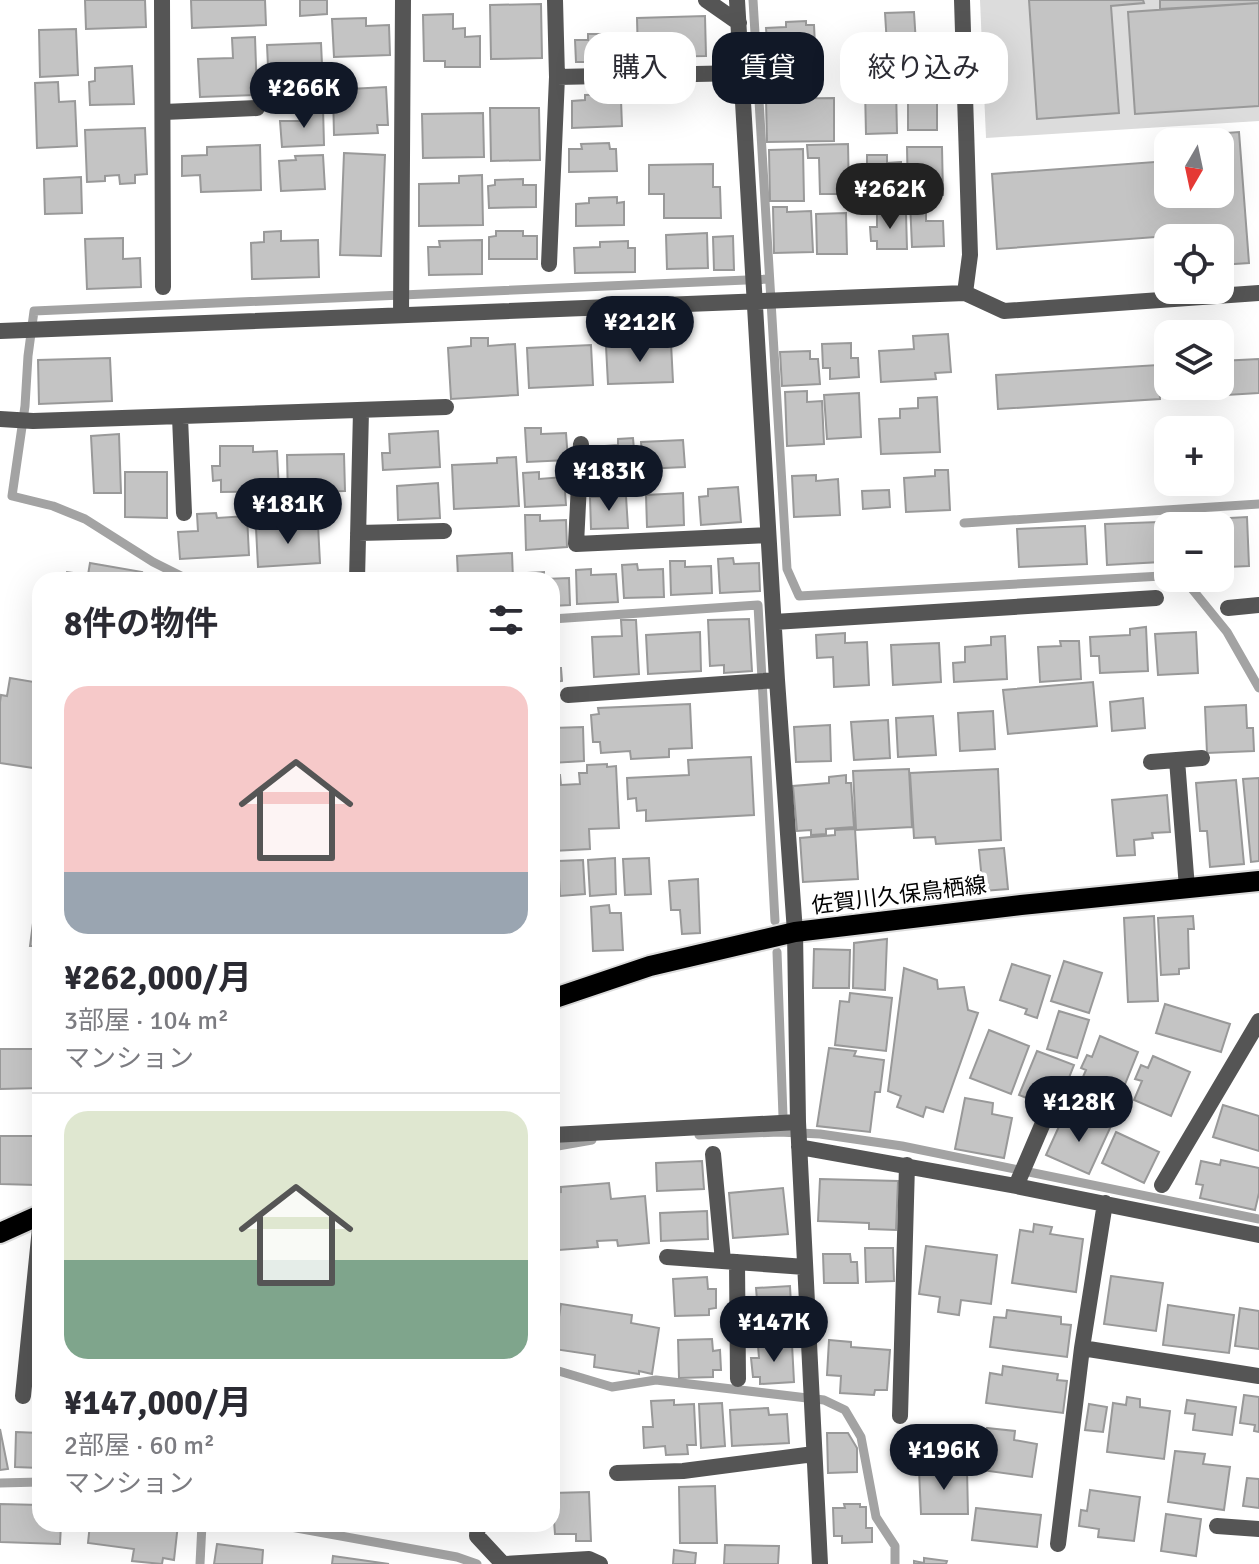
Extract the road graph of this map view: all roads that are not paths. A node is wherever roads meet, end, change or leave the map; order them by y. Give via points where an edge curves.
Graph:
1 (162, 0) edge
2 (403, 0) edge
3 (555, 0) edge
4 (706, 0) edge
5 (962, 0) edge
6 (738, 12) edge
7 (739, 32) edge
8 (712, 74) edge
9 (557, 77) junction
10 (744, 104) edge
11 (257, 108) dead end
12 (164, 112) junction
13 (549, 264) dead end
14 (163, 287) dead end
15 (965, 293) junction
16 (1259, 293) edge
17 (757, 297) junction
18 (401, 302) junction
19 (0, 331) edge
20 (446, 407) dead end
21 (361, 411) junction
22 (180, 417) junction
23 (8, 420) edge
24 (581, 444) dead end
25 (184, 513) dead end
26 (444, 531) dead end
27 (358, 533) junction
28 (768, 535) junction
29 (357, 572) edge
30 (1156, 598) dead end
31 (1259, 605) edge
32 (1228, 608) dead end
33 (774, 622) junction
34 (777, 680) junction
35 (568, 695) dead end
36 (1202, 758) dead end
37 (1177, 760) junction
38 (1151, 762) dead end
39 (1259, 881) edge
40 (1187, 888) junction
41 (795, 932) junction
42 (560, 996) edge
43 (1259, 1021) edge
44 (1046, 1116) dead end
45 (787, 1122) junction
46 (560, 1135) edge
47 (799, 1147) junction
48 (713, 1154) dead end
49 (907, 1165) junction
50 (1162, 1185) dead end
51 (1016, 1186) junction
52 (1105, 1203) junction
53 (32, 1219) edge
54 (0, 1233) edge
55 (1259, 1235) edge
56 (667, 1257) dead end
57 (730, 1262) junction
58 (805, 1267) junction
59 (32, 1307) edge
60 (1082, 1348) junction
61 (1259, 1376) edge
62 (738, 1379) dead end
63 (23, 1396) dead end
64 (900, 1416) dead end
65 (814, 1454) junction
66 (617, 1473) dead end
67 (1217, 1526) dead end
68 (1259, 1529) edge
69 (477, 1532) edge
70 (1058, 1544) dead end
71 (504, 1564) edge
72 (600, 1564) edge
73 (820, 1564) edge

1 - 12 street
2 - 18 street
3 - 9 street
4 - 6 street
5 - 15 street via 970,255
6 - 7 street
8 - 9 street
9 - 13 street
10 - 17 street
11 - 12 street
12 - 14 street
15 - 16 street via 1004,311
15 - 17 street
17 - 18 street
17 - 28 street
18 - 19 street
20 - 21 street
21 - 22 street
21 - 27 street
22 - 23 street
22 - 25 street
24 - 28 street via 576,544
26 - 27 street
27 - 29 street
28 - 33 street
30 - 33 street
31 - 32 street
33 - 34 street
34 - 35 street
34 - 41 street
36 - 37 street
37 - 38 street
37 - 40 street
39 - 40 main road, 佐賀川久保鳥栖線
40 - 41 main road, 佐賀川久保鳥栖線
41 - 42 main road, 佐賀川久保鳥栖線 via 650,966
41 - 45 street
43 - 50 street
44 - 51 street
45 - 46 street
45 - 47 street
47 - 49 street
47 - 58 street
48 - 57 street
49 - 51 street
49 - 64 street
51 - 52 street
52 - 55 street
52 - 60 street
53 - 54 main road
56 - 57 street
57 - 58 street
57 - 62 street
58 - 65 street
59 - 63 street
60 - 61 street
60 - 70 street
65 - 66 street via 683,1471
65 - 73 street
67 - 68 street
69 - 71 street
71 - 72 street via 589,1559

